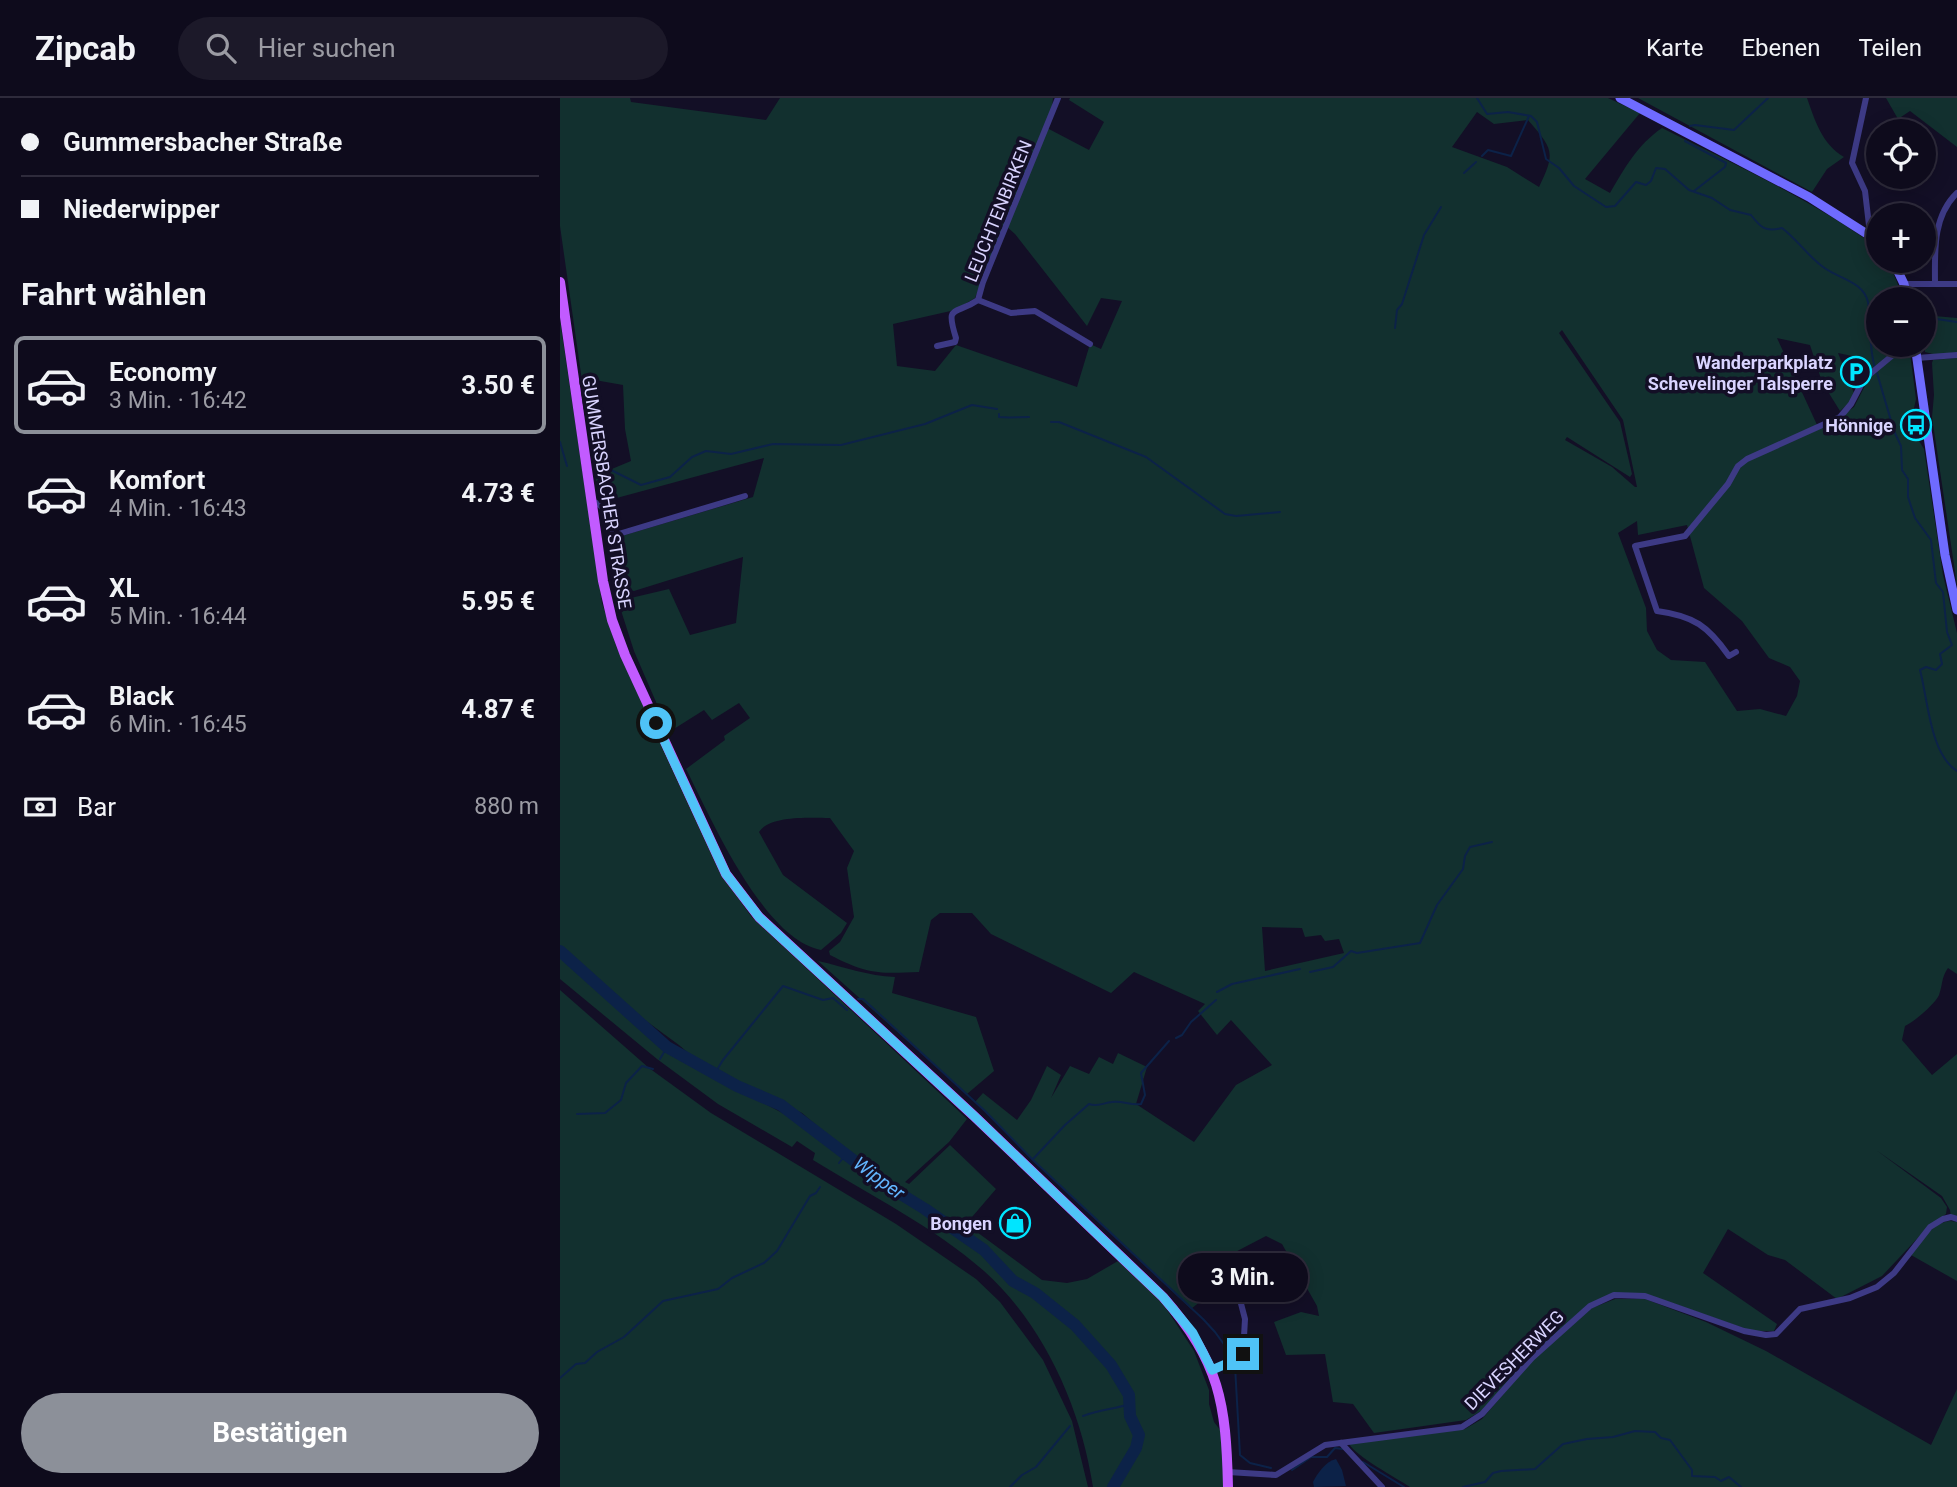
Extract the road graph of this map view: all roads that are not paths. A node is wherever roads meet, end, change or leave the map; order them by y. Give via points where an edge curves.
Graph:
1 (1058, 98) edge
2 (1620, 98) edge
3 (1866, 98) edge
4 (1957, 193) edge
5 (1866, 203) edge
6 (1866, 232) edge
7 (1899, 273) edge
8 (560, 282) edge
9 (1904, 284) junction
10 (1935, 284) junction
11 (1957, 284) edge
12 (1905, 287) edge
13 (978, 300) junction
14 (1090, 344) dead end
15 (937, 346) dead end
16 (1957, 355) edge
17 (1891, 357) edge
18 (1917, 358) joint
19 (745, 496) dead end
20 (591, 501) junction
21 (1956, 607) edge
22 (1736, 652) dead end
23 (1957, 1219) edge
24 (1238, 1292) dead end
25 (1212, 1370) junction
26 (1341, 1443) junction
27 (1228, 1472) junction
28 (1228, 1487) edge
29 (1382, 1487) edge

1 - 13 street, LEUCHTENBIRKEN
2 - 6 main road
3 - 5 street via 1852,163
4 - 10 street via 1941,216 1935,242
7 - 9 main road
8 - 20 main road, GUMMERSBACHER STRASSE
9 - 10 street
9 - 12 main road
10 - 11 street
13 - 14 street via 1011,313 1035,311
13 - 15 street, LEUCHTENBIRKEN via 951,315 955,342
16 - 18 street
17 - 22 street via 1859,386 1840,417 1746,459 1685,536 1635,546 1657,611 1692,618 1714,634 1729,656
18 - 21 main road
19 - 20 street via 612,536 605,509
20 - 25 main road, GUMMERSBACHER STRASSE via 618,640 726,874 742,897 803,960 1163,1297 1193,1333
23 - 26 street, DIEVESHERWEG via 1943,1219 1930,1227 1895,1273 1877,1287 1800,1309 1771,1335 1744,1331 1645,1296 1615,1295 1590,1306 1532,1358 1476,1419 1455,1429
24 - 25 street via 1245,1319 1243,1354
25 - 27 main road, GUMMERSBACHER STRASSE via 1226,1420
26 - 27 street via 1325,1445 1276,1475
26 - 29 street
27 - 28 main road, GUMMERSBACHER STRASSE

